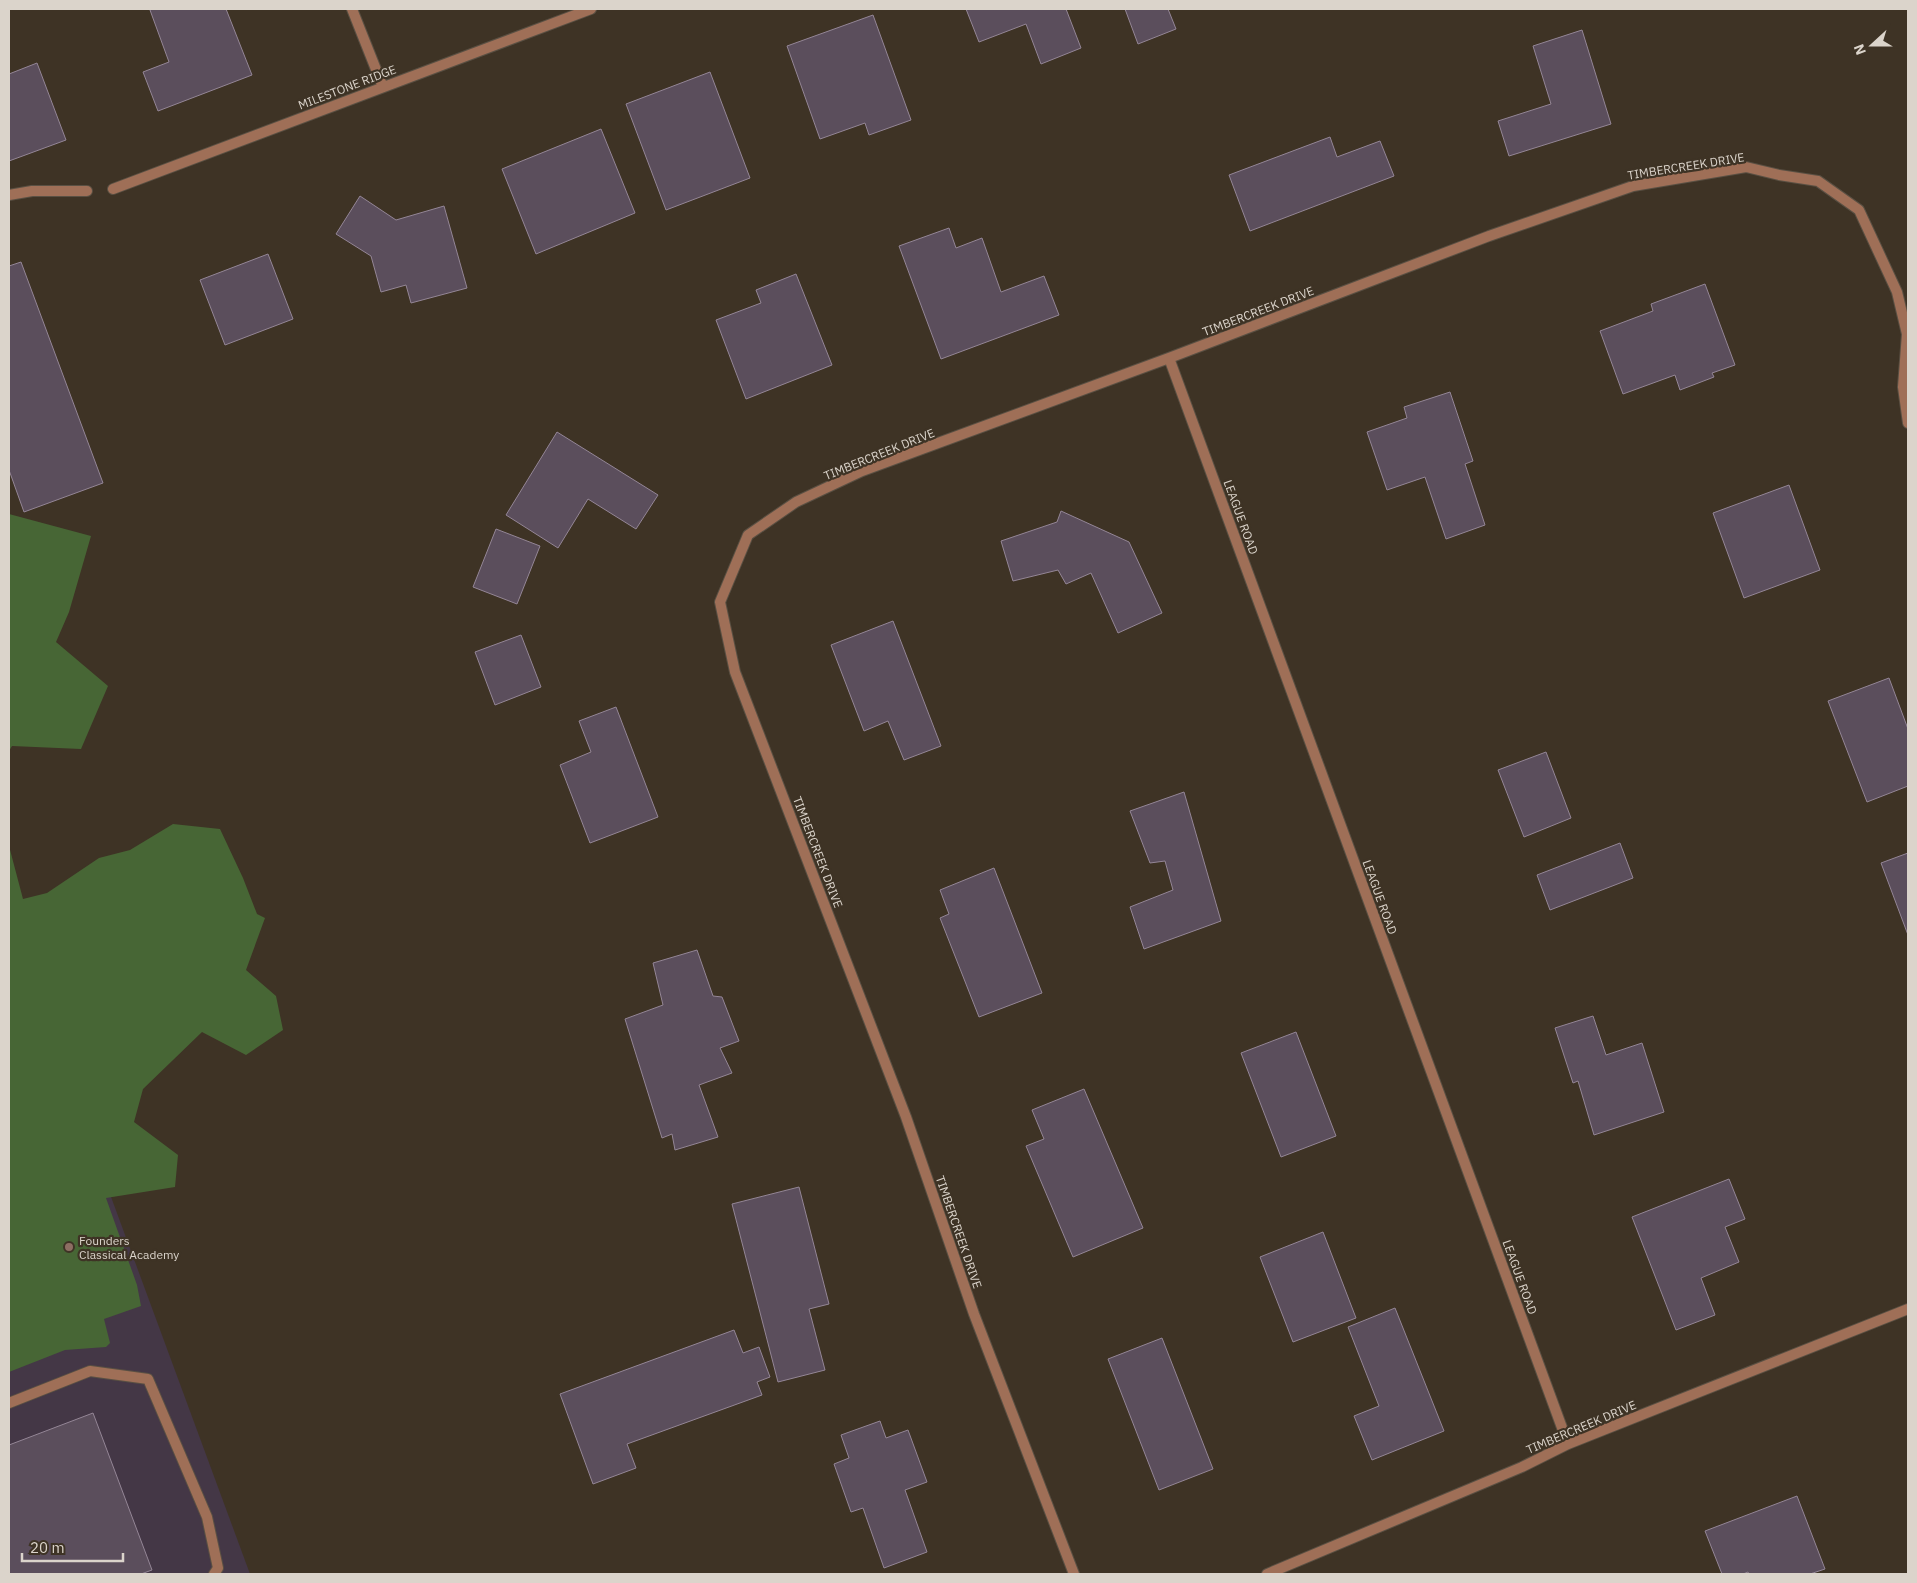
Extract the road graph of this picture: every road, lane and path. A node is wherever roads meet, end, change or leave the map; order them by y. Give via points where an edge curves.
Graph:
1 (352, 9) edge
2 (591, 9) edge
3 (383, 87) junction
4 (113, 189) dead end
5 (87, 191) dead end
6 (9, 195) edge
7 (1169, 358) junction
8 (1908, 423) edge
9 (1908, 1309) edge
10 (9, 1403) edge
11 (1568, 1444) junction
12 (214, 1574) edge
13 (1074, 1574) edge
14 (1267, 1574) edge

1 - 3 street
2 - 3 street, MILESTONE RIDGE
3 - 4 street, MILESTONE RIDGE
5 - 6 street via 32,191
7 - 8 street, TIMBERCREEK DRIVE via 1489,236 1633,186 1746,167 1818,181 1859,210 1897,292 1907,334 1903,386
7 - 11 street, LEAGUE ROAD
7 - 13 street, TIMBERCREEK DRIVE via 862,471 796,502 748,535 720,602 735,672 906,1117 974,1314
9 - 11 street, TIMBERCREEK DRIVE
10 - 12 street via 90,1371 148,1379 207,1517 218,1568
11 - 14 street, TIMBERCREEK DRIVE via 1522,1467

